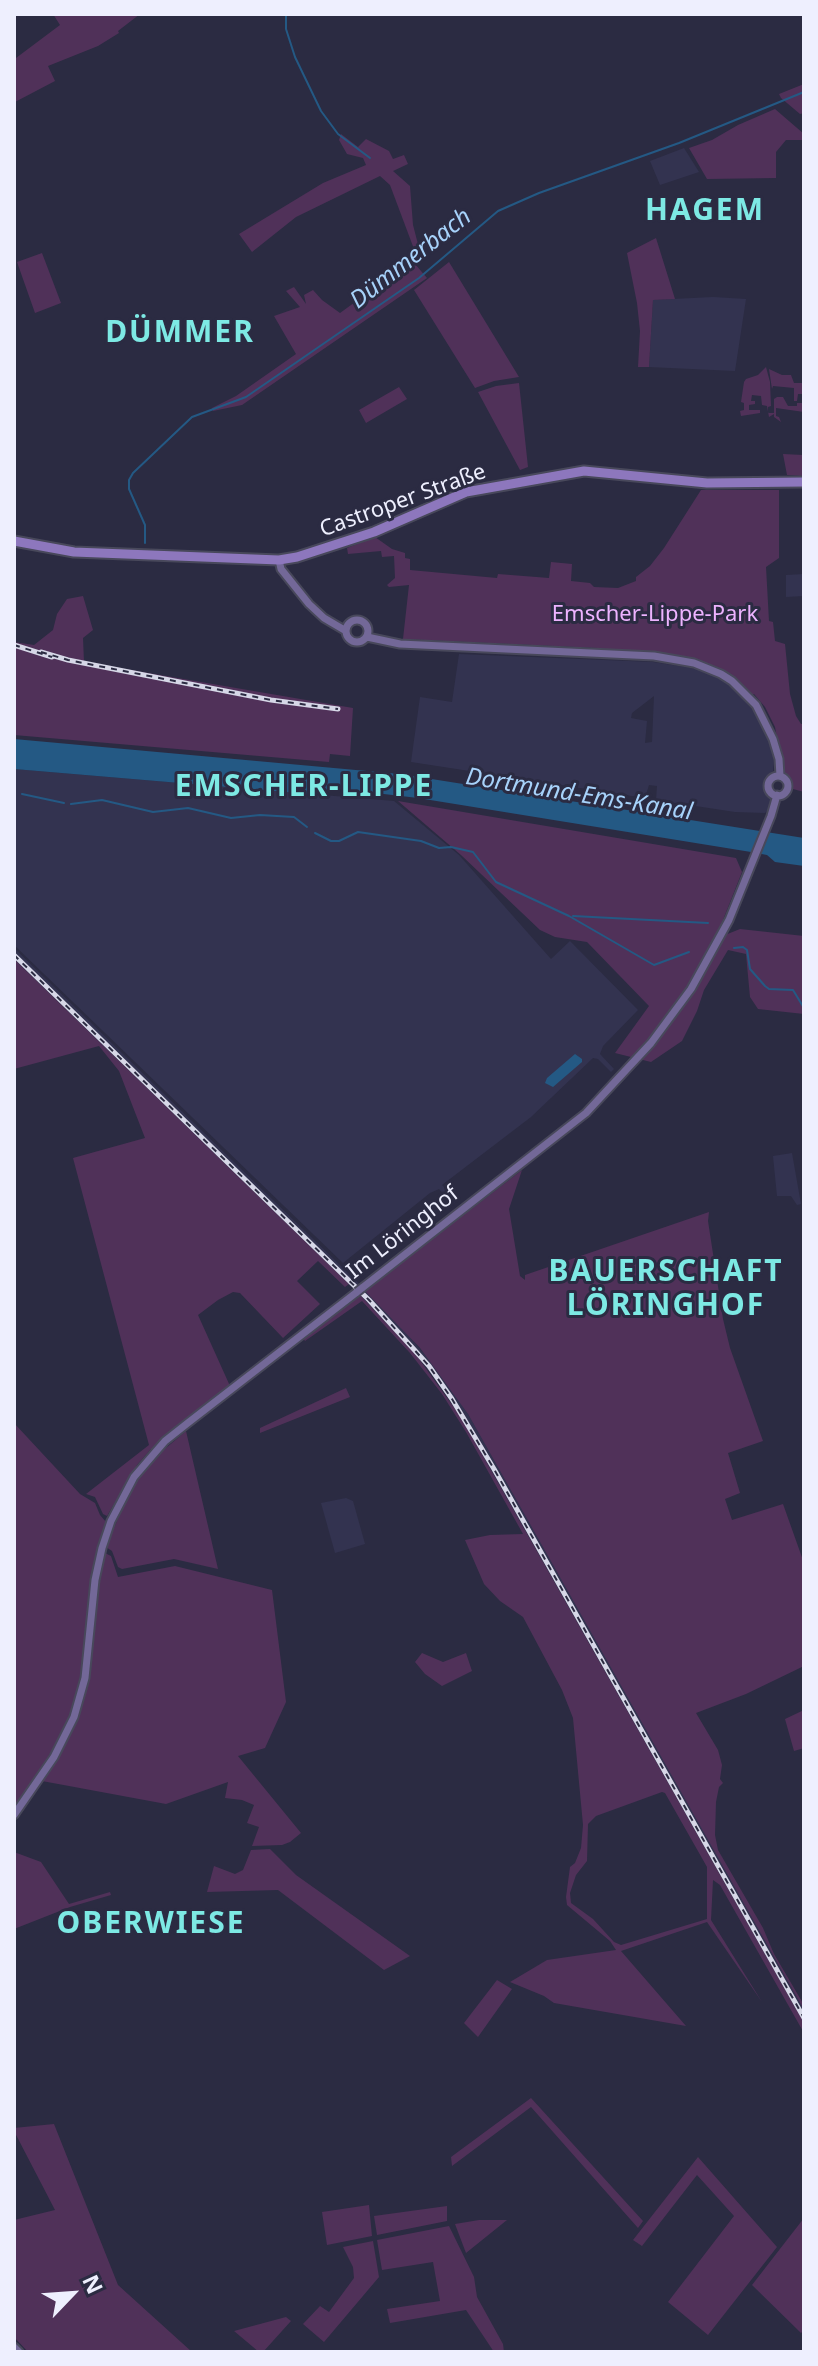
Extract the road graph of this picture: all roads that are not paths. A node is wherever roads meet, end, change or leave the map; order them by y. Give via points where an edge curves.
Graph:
1 (804, 482) edge
2 (14, 541) edge
3 (279, 560) junction
4 (346, 629) junction
5 (367, 637) junction
6 (778, 776) junction
7 (777, 795) junction
8 (14, 1815) edge
9 (14, 2347) edge
10 (19, 2352) edge

1 - 3 main road, Castroper Straße via 707,483 584,471 475,490 374,532
2 - 3 main road, Castroper Straße via 74,552
3 - 4 street via 309,604
4 - 5 street via 354,642
4 - 5 street via 354,620 364,621
5 - 6 street via 400,644 654,656 694,663 721,674 761,713 776,748
6 - 7 street via 769,786
6 - 7 street via 788,787
7 - 8 street, Im Löringhof via 729,920 701,972 621,1079 586,1113 165,1441 134,1477 102,1548 81,1698 65,1737
9 - 10 street

